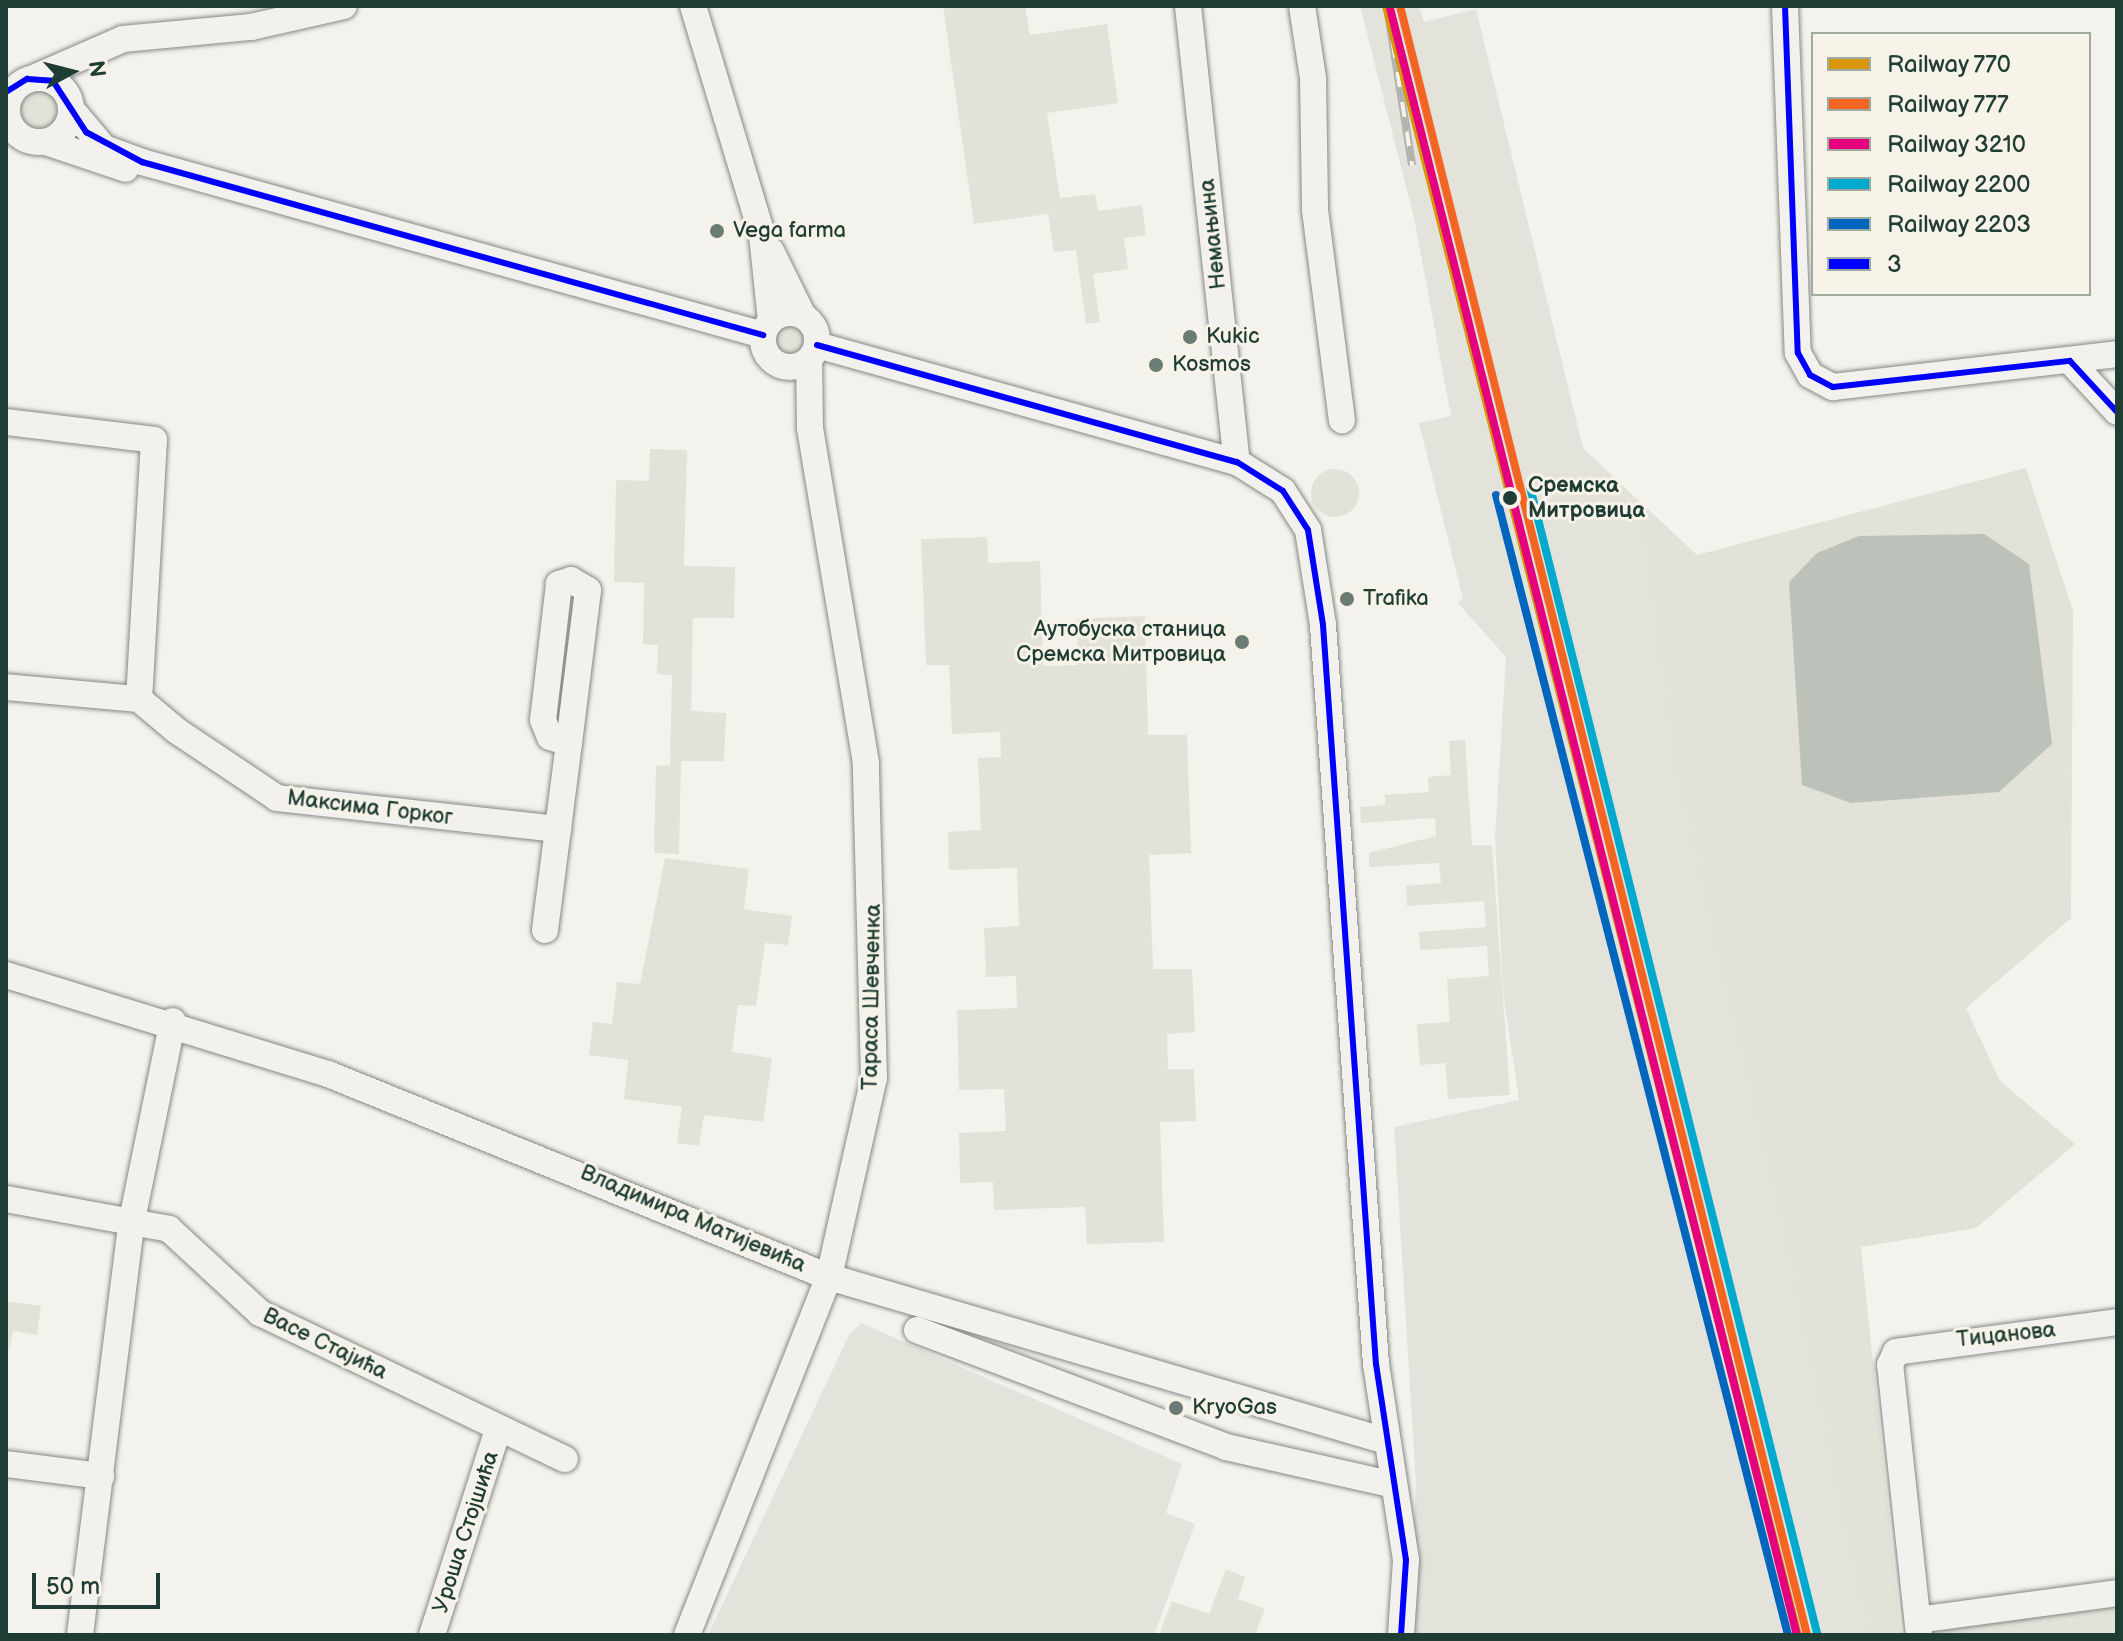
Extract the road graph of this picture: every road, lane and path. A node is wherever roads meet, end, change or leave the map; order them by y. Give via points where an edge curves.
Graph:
1 (344, 6) edge
2 (1188, 6) edge
3 (1302, 6) edge
4 (1785, 6) edge
5 (695, 8) edge
6 (165, 36) junction
7 (18, 86) edge
8 (71, 105) junction
9 (8, 123) edge
10 (46, 142) junction
11 (161, 168) junction
12 (762, 235) junction
13 (803, 316) junction
14 (767, 328) junction
15 (813, 353) junction
16 (2117, 354) edge
17 (2070, 361) junction
18 (777, 364) junction
19 (2113, 398) edge
20 (1342, 420) dead end
21 (6, 422) edge
22 (810, 428) junction
23 (1237, 462) junction
24 (6, 687) edge
25 (139, 699) junction
26 (569, 743) junction
27 (558, 829) junction
28 (545, 930) dead end
29 (6, 975) edge
30 (173, 1021) junction
31 (6, 1199) edge
32 (132, 1220) junction
33 (829, 1277) junction
34 (2117, 1322) edge
35 (917, 1330) dead end
36 (498, 1429) junction
37 (1386, 1441) junction
38 (565, 1459) dead end
39 (6, 1464) edge
40 (101, 1476) junction
41 (1394, 1485) junction
42 (2117, 1593) edge
43 (1918, 1628) edge
44 (80, 1635) edge
45 (432, 1635) edge
46 (687, 1635) edge
47 (1401, 1635) edge

1 - 6 street
2 - 23 street, Немањина
3 - 20 street via 1313,78 1315,210
4 - 17 street via 1798,353 1810,375 1833,387
5 - 12 street
6 - 7 street via 106,43
6 - 8 street via 95,64 79,76
7 - 8 street via 53,81
7 - 9 street
8 - 10 street via 61,133
8 - 11 street via 104,148
9 - 10 street via 28,141
10 - 11 street via 96,163
11 - 14 street
12 - 13 street
12 - 14 street, Тараса Шевченка
13 - 14 street
13 - 15 street
14 - 18 street, Тараса Шевченка
15 - 18 street
15 - 22 street, Тараса Шевченка
15 - 23 street
16 - 17 street
17 - 19 street
18 - 22 street, Тараса Шевченка
21 - 25 street via 154,440
22 - 33 street, Тараса Шевченка via 866,763 874,910 874,1078
23 - 37 street via 1283,491 1308,530 1323,625
24 - 25 street
25 - 27 street, Максима Горког via 277,798
26 - 26 street via 588,590 571,580 559,584 543,720 550,737
26 - 27 street
27 - 28 street
29 - 30 street, Владимира Матијевића
30 - 32 street
30 - 33 street, Владимира Матијевића via 518,1146
31 - 32 street, Васе Стајића
32 - 36 street, Васе Стајића via 184,1239 260,1313
32 - 40 street
33 - 37 street, Владимира Матијевића
33 - 46 street, Тараса Шевченка
34 - 43 street, Тицанова via 1896,1352 1890,1365
35 - 41 street via 1226,1447
36 - 38 street, Васе Стајића
36 - 45 street, Уроша Стојшића
37 - 41 street
39 - 40 street
40 - 44 street
41 - 47 street via 1406,1560
42 - 43 street

